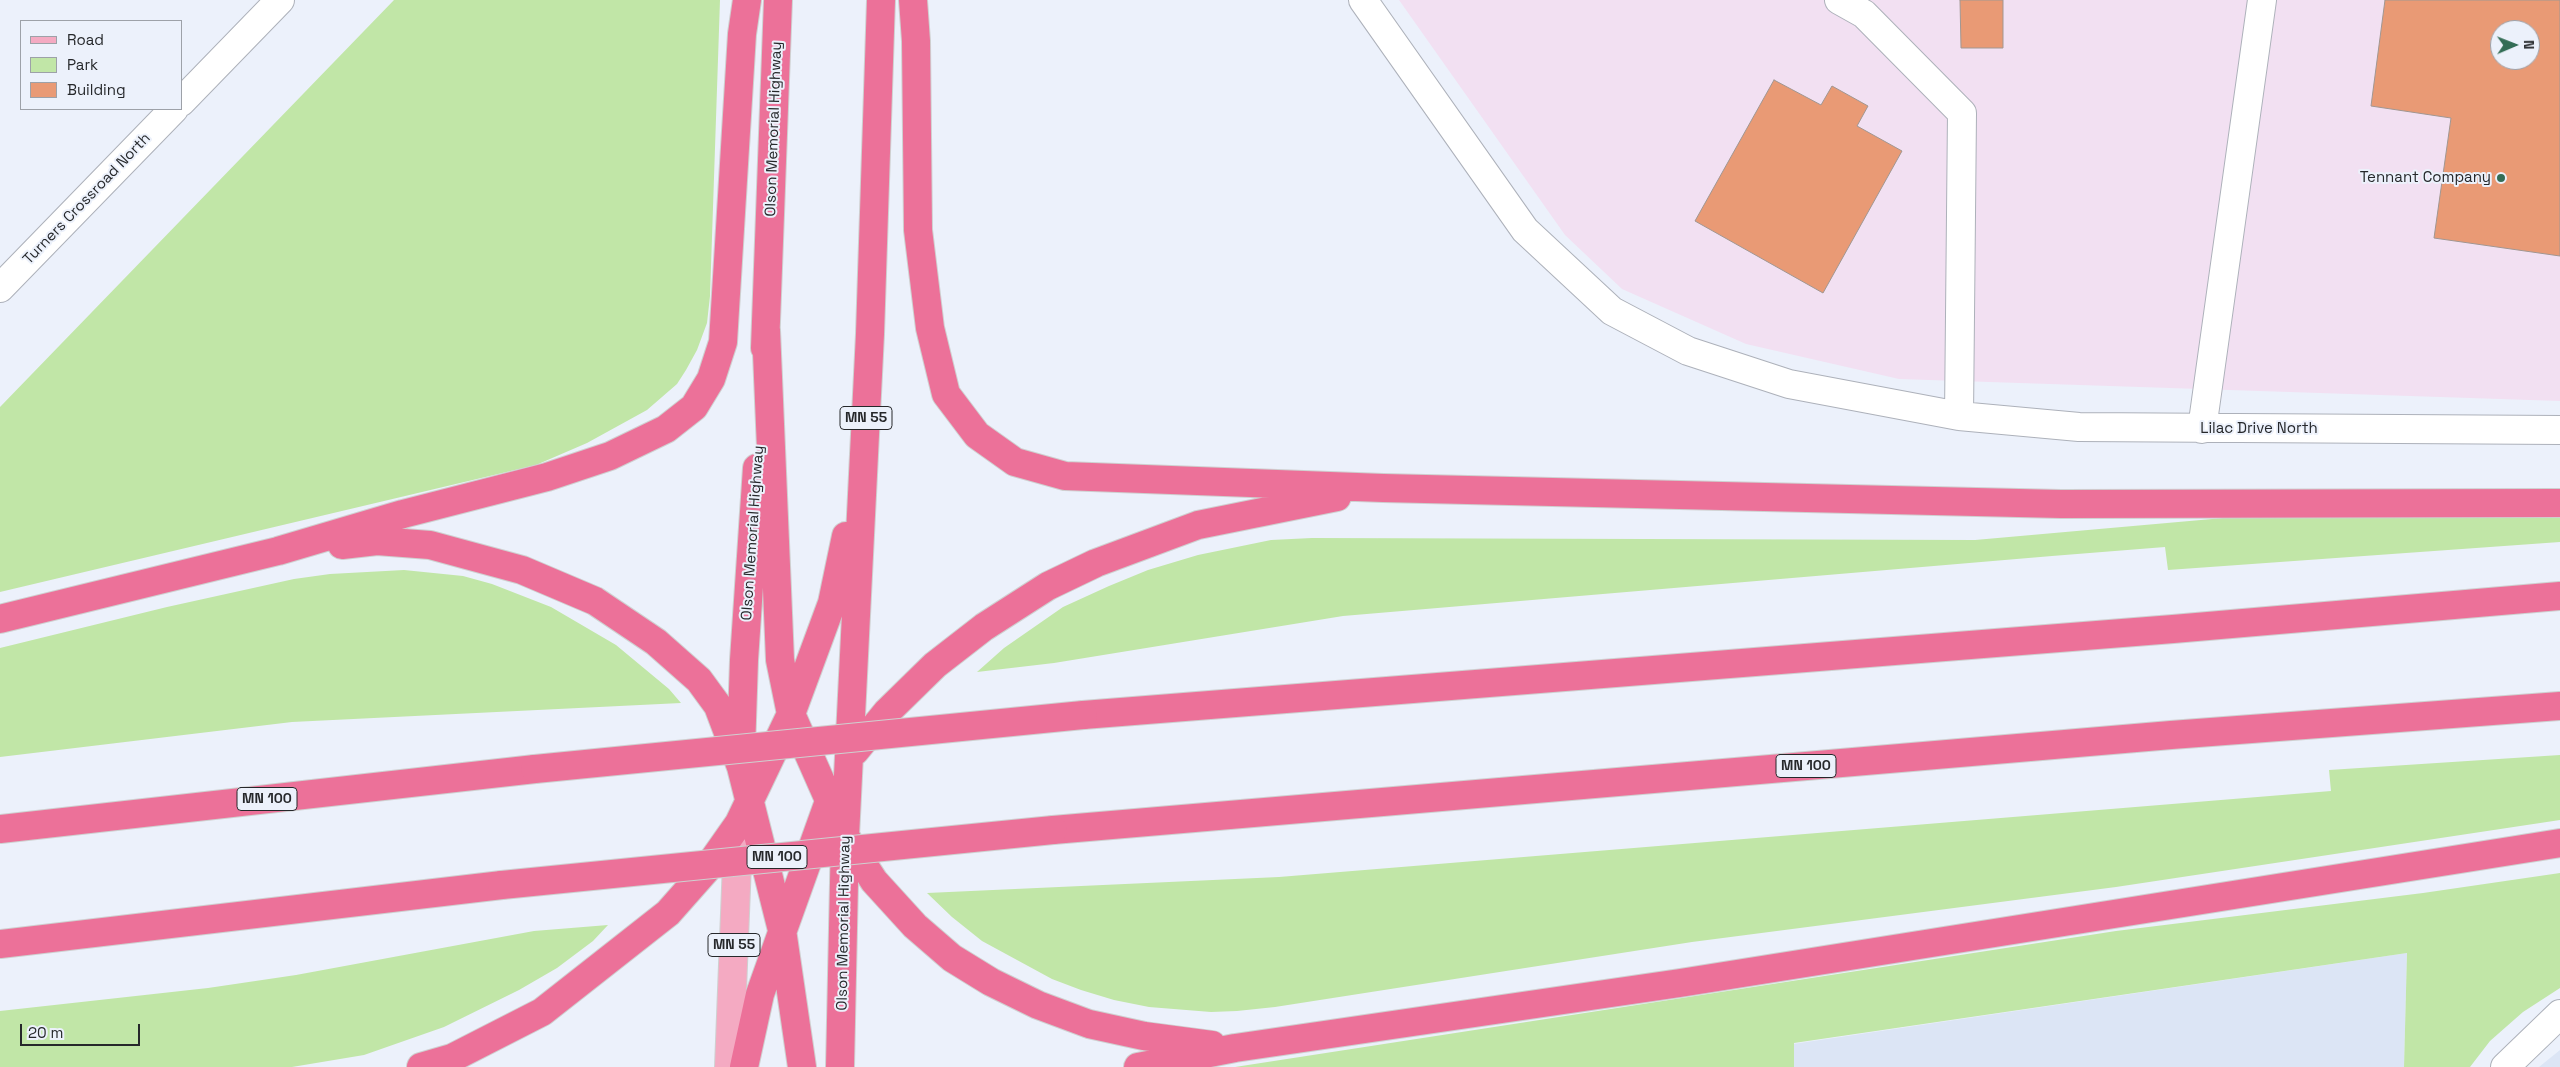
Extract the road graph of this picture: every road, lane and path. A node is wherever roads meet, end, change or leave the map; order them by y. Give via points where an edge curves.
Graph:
1 (280, 0) edge
2 (747, 0) edge
3 (778, 0) edge
4 (881, 0) edge
5 (913, 0) edge
6 (1363, 0) edge
7 (1839, 0) edge
8 (2262, 0) edge
9 (182, 101) edge
10 (173, 110) edge
11 (0, 288) edge
12 (766, 330) junction
13 (870, 334) junction
14 (1959, 416) junction
15 (2202, 429) junction
16 (2560, 430) edge
17 (1383, 488) junction
18 (2560, 503) edge
19 (278, 551) junction
20 (2560, 596) edge
21 (0, 619) edge
22 (2560, 706) edge
23 (791, 714) junction
24 (848, 760) junction
25 (741, 767) junction
26 (828, 801) junction
27 (744, 813) junction
28 (0, 829) edge
29 (845, 836) junction
30 (2560, 843) edge
31 (782, 930) junction
32 (0, 944) edge
33 (2560, 1014) edge
34 (1236, 1048) junction
35 (421, 1067) edge
36 (729, 1067) edge
37 (744, 1067) edge
38 (802, 1067) edge
39 (840, 1067) edge
40 (1138, 1067) edge
41 (2505, 1067) edge

1 - 9 street
2 - 19 highway via 742,34 723,342 711,380 694,407 666,429 610,456 547,477
3 - 12 highway, Olson Memorial Highway / MN 55
4 - 13 highway, Olson Memorial Highway / MN 55
5 - 17 highway via 918,230 930,328 946,394 978,434 1015,462 1065,476
6 - 14 street, Lilac Drive North via 1525,230 1612,311 1688,351 1789,384
7 - 14 street via 1864,14 1962,113
8 - 15 street
10 - 11 street, Turners Crossroad North
12 - 23 highway via 780,660
12 - 25 highway, Olson Memorial Highway / MN 55 via 744,660
13 - 23 highway via 844,548 832,603
13 - 24 highway, Olson Memorial Highway / MN 55
14 - 15 street, Lilac Drive North via 2079,427
15 - 16 street, Lilac Drive North
17 - 18 highway via 2061,504
17 - 24 highway via 1198,525 1096,563 1048,586 935,665 887,712
19 - 21 highway
19 - 25 highway via 376,541 430,545 522,570 595,601 656,642 699,680 718,706
20 - 28 highway, MN 100, bridge via 1083,715 535,769
22 - 32 highway, MN 100, bridge via 2161,736 1052,830 502,885
23 - 26 highway
23 - 27 highway
24 - 26 highway
24 - 29 highway, Olson Memorial Highway / MN 55
25 - 27 highway, Olson Memorial Highway / MN 55
26 - 29 highway
26 - 31 highway
27 - 31 highway
27 - 35 highway via 706,870 668,913 579,984 542,1012 452,1058
27 - 36 main road, Olson Memorial Highway / MN 55
29 - 34 highway via 874,881 914,926 952,958 991,982 1038,1006 1089,1024 1144,1036
29 - 39 highway, Olson Memorial Highway / MN 55
30 - 34 highway via 1690,982
31 - 37 highway via 760,994
31 - 38 highway
33 - 41 street
34 - 40 highway

